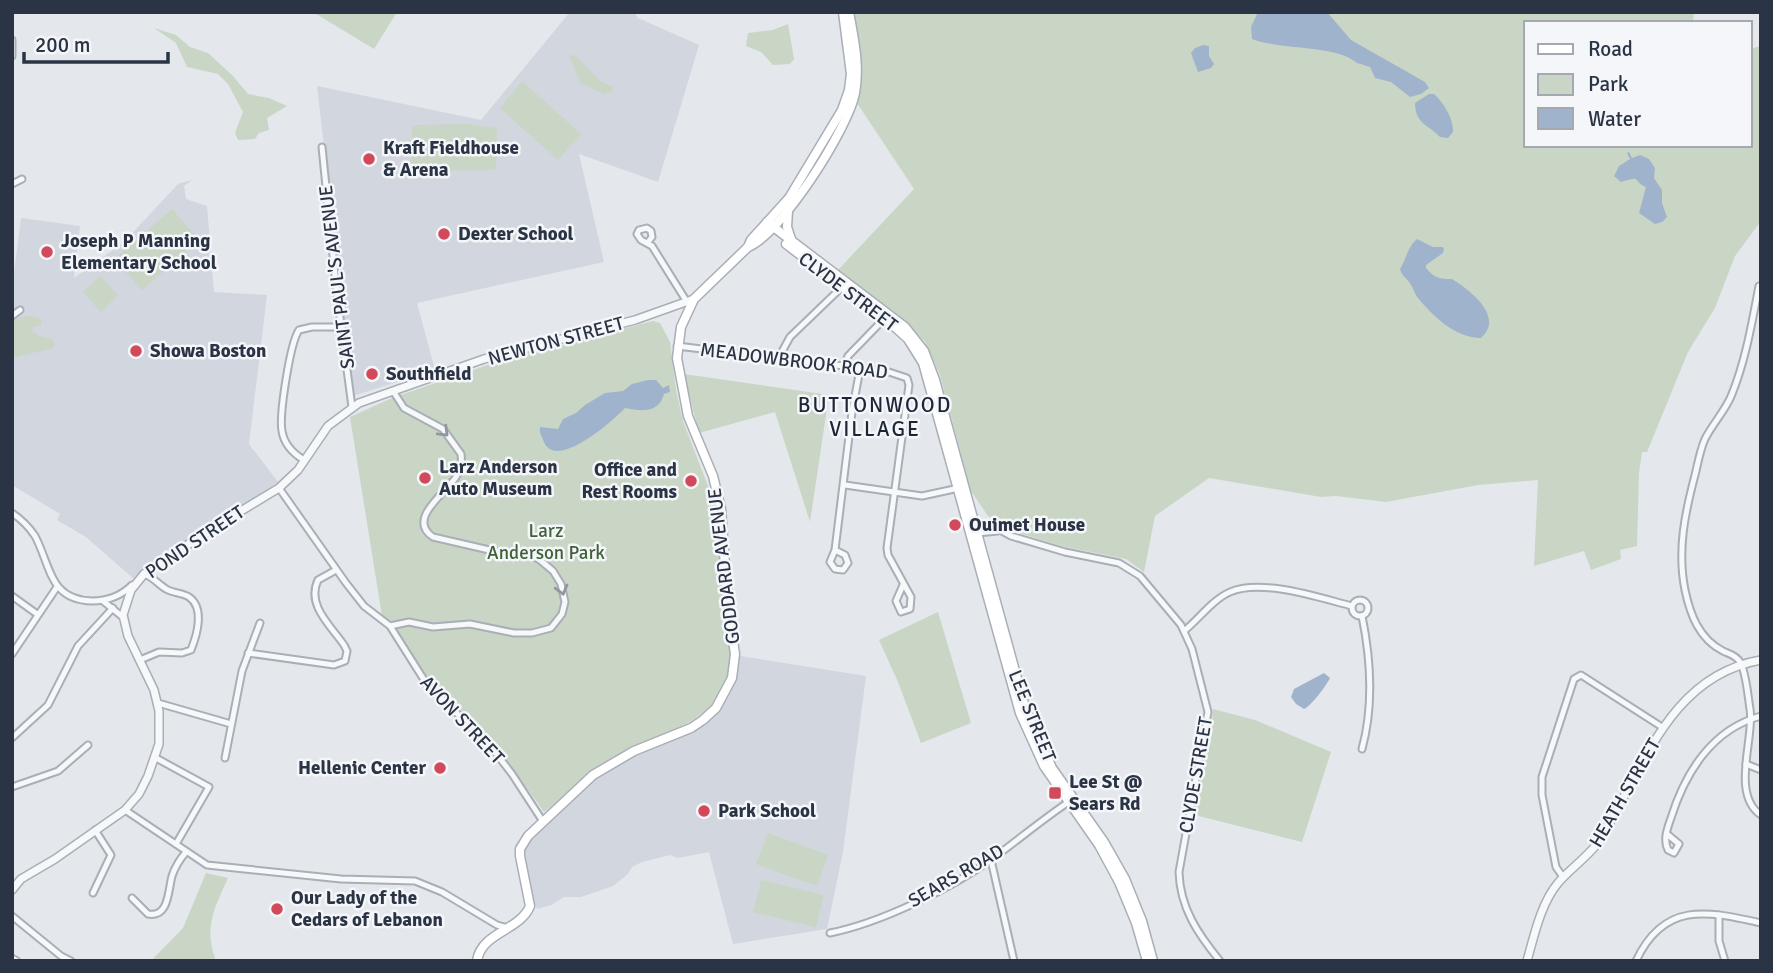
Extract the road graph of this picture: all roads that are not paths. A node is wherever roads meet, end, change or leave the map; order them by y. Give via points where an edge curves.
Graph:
1 (843, 12) edge
2 (849, 12) edge
3 (12, 40) edge
4 (12, 55) edge
5 (322, 147) dead end
6 (22, 179) dead end
7 (12, 184) edge
8 (789, 210) junction
9 (769, 226) junction
10 (648, 242) dead end
11 (792, 242) junction
12 (843, 285) junction
13 (1759, 285) edge
14 (690, 301) junction
15 (20, 310) dead end
16 (12, 316) edge
17 (886, 316) junction
18 (342, 327) junction
19 (677, 346) junction
20 (778, 359) junction
21 (844, 366) junction
22 (860, 369) junction
23 (393, 391) junction
24 (350, 408) junction
25 (304, 460) junction
26 (845, 485) junction
27 (279, 488) junction
28 (961, 488) junction
29 (894, 493) junction
30 (12, 513) edge
31 (972, 530) junction
32 (835, 550) dead end
33 (336, 570) junction
34 (144, 574) junction
35 (904, 584) junction
36 (57, 587) junction
37 (12, 596) edge
38 (103, 601) junction
39 (1352, 606) junction
40 (113, 608) junction
41 (37, 614) junction
42 (1362, 616) junction
43 (124, 618) junction
44 (260, 622) dead end
45 (390, 626) junction
46 (1184, 631) junction
47 (248, 653) junction
48 (12, 654) edge
49 (140, 660) junction
50 (1761, 660) edge
51 (1741, 666) junction
52 (158, 703) junction
53 (1761, 716) edge
54 (1751, 718) junction
55 (231, 724) junction
56 (1662, 727) junction
57 (12, 738) edge
58 (88, 745) dead end
59 (1362, 749) dead end
60 (156, 758) junction
61 (225, 758) dead end
62 (1746, 764) junction
63 (1761, 770) edge
64 (12, 787) edge
65 (1070, 801) junction
66 (125, 810) junction
67 (1761, 815) edge
68 (542, 820) junction
69 (95, 830) junction
70 (1667, 834) dead end
71 (176, 844) junction
72 (186, 852) junction
73 (991, 860) junction
74 (1563, 877) junction
75 (13, 885) edge
76 (93, 893) dead end
77 (132, 898) dead end
78 (1719, 915) junction
79 (12, 916) edge
80 (1761, 923) edge
81 (508, 928) junction
82 (830, 933) dead end
83 (12, 958) edge
84 (17, 961) edge
85 (71, 961) edge
86 (477, 961) edge
87 (1014, 961) edge
88 (1147, 961) edge
89 (1153, 961) edge
90 (1220, 961) edge
91 (1527, 961) edge
92 (1636, 961) edge
93 (1725, 961) edge

1 - 9 main road, NEWTON STREET via 851,66 845,103
2 - 8 main road, NEWTON STREET via 857,66 854,98 842,128
3 - 4 street
5 - 18 street, SAINT PAUL'S AVENUE
6 - 7 street
8 - 9 main road, NEWTON STREET
8 - 11 main road, CLYDE STREET via 786,227
9 - 11 main road, CLYDE STREET
9 - 12 main road, CLYDE STREET
9 - 14 main road, NEWTON STREET via 756,244
10 - 14 street
11 - 12 main road, CLYDE STREET
12 - 17 main road, CLYDE STREET
12 - 20 street via 790,337
13 - 51 street via 1750,336 1733,391 1705,440 1682,536 1685,591 1697,626
14 - 19 main road, GODDARD AVENUE
14 - 23 street, NEWTON STREET via 484,359
15 - 16 street
17 - 21 street
17 - 28 main road, CLYDE STREET via 913,335 927,356
18 - 24 street, SAINT PAUL'S AVENUE
18 - 25 street via 299,330 291,348 282,433 291,450
19 - 20 street, MEADOWBROOK ROAD
19 - 68 main road, GODDARD AVENUE via 688,416 721,509 735,654 732,678 716,708 703,720 593,775
20 - 21 street, MEADOWBROOK ROAD
21 - 22 street, MEADOWBROOK ROAD
22 - 26 street
22 - 29 street, MEADOWBROOK ROAD via 904,376 908,381
23 - 24 street, NEWTON STREET
23 -> 45 street via 404,408 443,429 461,454 456,478 424,517 428,534 533,556 553,570 565,602 557,623 544,632 514,633 462,623
24 - 25 street, POND STREET via 328,426
25 - 27 street, POND STREET
26 - 29 street
26 - 32 street
27 - 33 street, AVON STREET
27 - 34 street, POND STREET
28 - 29 street via 928,496
28 - 31 main road, CLYDE STREET
29 - 35 street via 887,548
30 - 36 street via 35,537
31 - 46 street, CLYDE STREET via 1000,532 1134,570
31 - 65 main road, LEE STREET via 1026,711
33 - 45 street, AVON STREET via 364,606
33 - 47 street via 318,580 314,594 319,610 344,645 345,661 334,665
34 - 38 street via 123,593
34 - 43 street, POND STREET via 129,595
34 - 49 street via 170,591 190,597 199,615 191,650 159,652
35 - 35 street via 912,603 911,609 901,612 896,601
36 - 38 street via 84,601
36 - 41 street
37 - 41 street
38 - 40 street
39 - 42 street via 1353,613
39 - 42 street via 1357,600 1365,602 1368,609
39 - 46 street via 1272,589 1232,591
40 - 43 street
40 - 57 street via 78,646 48,705
41 - 48 street
42 - 59 street via 1370,693
43 - 49 street
44 - 47 street
45 - 68 street, AVON STREET via 426,683 492,748
46 - 90 street, CLYDE STREET via 1208,718 1180,862 1180,889 1191,920
47 - 55 street
49 - 52 street
50 - 51 street, HEATH STREET
51 - 54 street
51 - 56 street, HEATH STREET via 1692,693
52 - 55 street
52 - 60 street
53 - 54 street
54 - 62 street
54 - 70 street via 1721,736 1699,758 1680,791
55 - 61 street
56 - 74 street, HEATH STREET via 1597,844
56 - 74 street via 1580,683 1546,762 1542,786 1556,867
58 - 64 street via 58,771
60 - 66 street via 139,794
60 - 71 street via 209,787
62 - 63 street
62 - 67 street via 1748,792
65 - 73 street, SEARS ROAD
65 - 88 main road, LEE STREET via 1119,881
65 - 89 main road, LEE STREET via 1104,842 1125,879
66 - 69 street
66 - 71 street
68 - 81 main road, GODDARD AVENUE via 520,849 530,906
69 - 75 street
69 - 76 street via 111,855
71 - 72 street
72 - 77 street via 175,868 162,910 148,914
72 - 81 street via 218,868 422,882
73 - 82 street, SEARS ROAD via 910,904
73 - 87 street
74 - 91 street, HEATH STREET via 1550,894
78 - 80 street
78 - 92 street via 1694,913 1668,922 1650,936
78 - 93 street
79 - 85 street
81 - 86 main road, GODDARD AVENUE via 484,945
83 - 84 street

